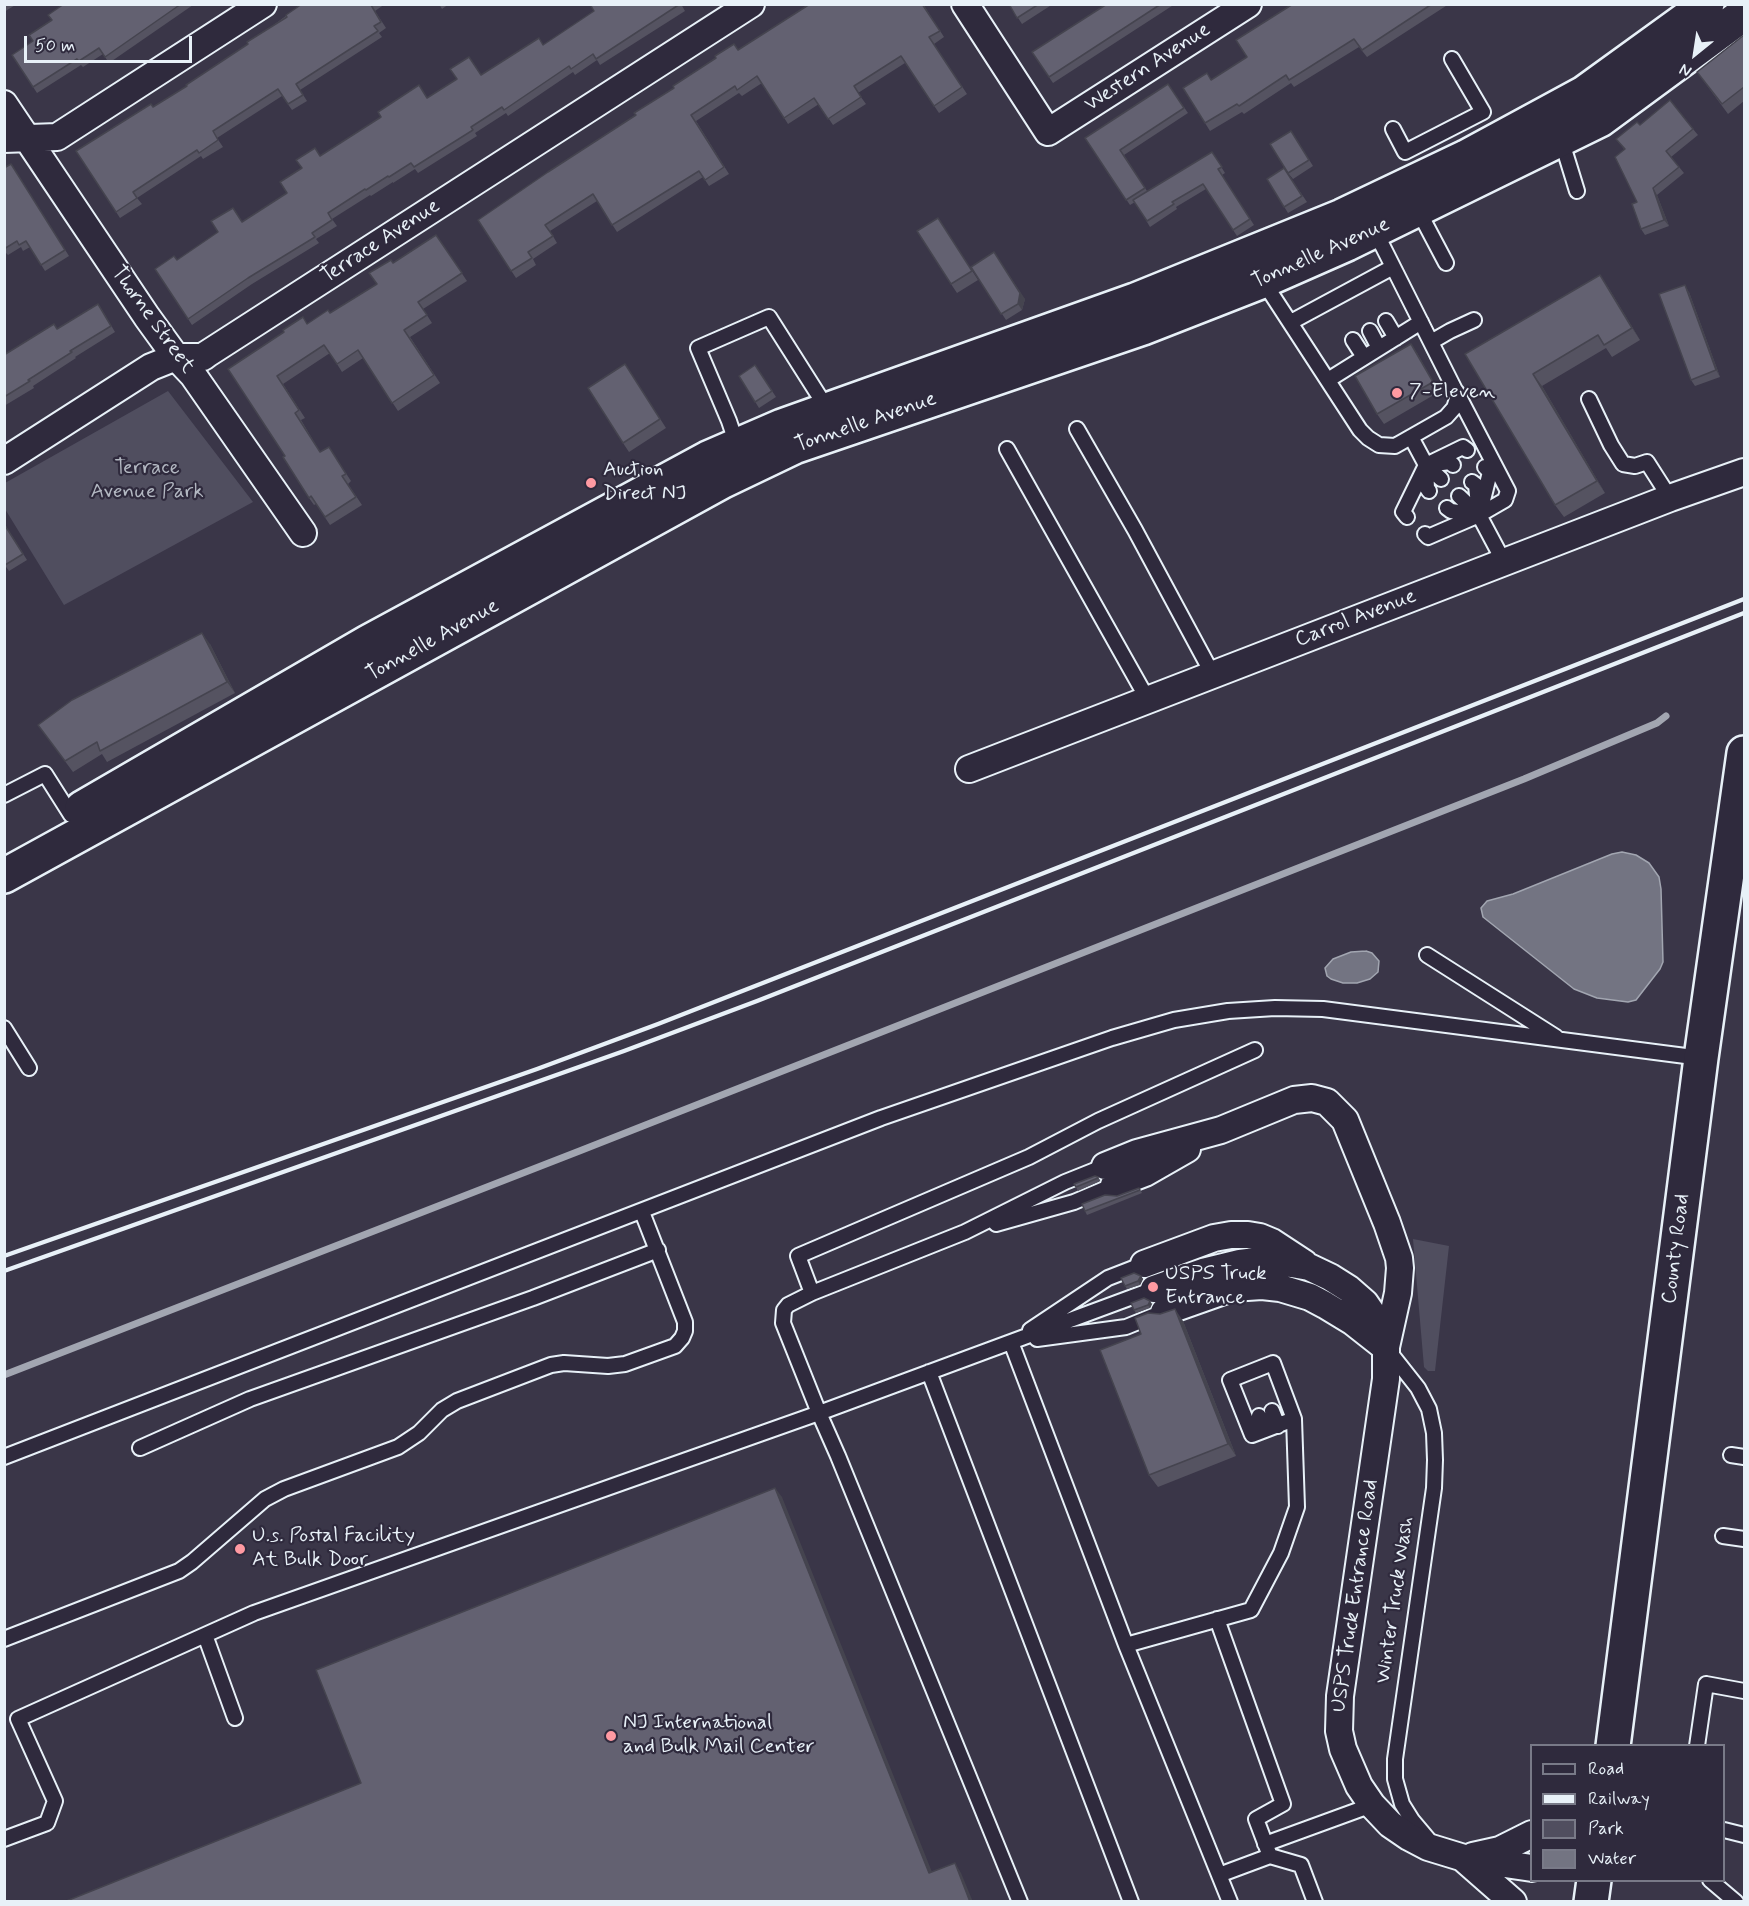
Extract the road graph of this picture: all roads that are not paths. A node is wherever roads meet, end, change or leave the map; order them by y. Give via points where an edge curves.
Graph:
1 (263, 4) edge
2 (751, 4) edge
3 (965, 4) edge
4 (1248, 4) edge
5 (1707, 4) edge
6 (1744, 14) edge
7 (1452, 59) dead end
8 (4, 104) edge
9 (1393, 129) dead end
10 (15, 138) edge
11 (1428, 140) junction
12 (1561, 140) junction
13 (1456, 147) junction
14 (1577, 190) dead end
15 (1418, 210) junction
16 (1375, 231) junction
17 (1446, 263) dead end
18 (1393, 267) junction
19 (1263, 281) junction
20 (1474, 320) dead end
21 (1386, 321) dead end
22 (1291, 322) junction
23 (1421, 322) junction
24 (1370, 331) dead end
25 (1396, 338) junction
26 (1353, 340) dead end
27 (1431, 342) junction
28 (1379, 348) junction
29 (176, 357) junction
30 (1364, 357) junction
31 (1328, 380) junction
32 (1456, 389) junction
33 (1589, 399) dead end
34 (828, 410) junction
35 (1077, 429) dead end
36 (1411, 438) junction
37 (737, 446) junction
38 (1007, 449) dead end
39 (1467, 450) dead end
40 (4, 461) edge
41 (1426, 465) junction
42 (1453, 465) dead end
43 (1485, 467) dead end
44 (1744, 472) edge
45 (1441, 479) dead end
46 (1472, 482) dead end
47 (1429, 491) dead end
48 (1459, 496) dead end
49 (1670, 498) junction
50 (1447, 508) dead end
51 (1412, 511) dead end
52 (1479, 514) junction
53 (1434, 522) dead end
54 (303, 533) dead end
55 (1425, 534) dead end
56 (1503, 562) junction
57 (1212, 675) junction
58 (1148, 700) junction
59 (1744, 753) edge
60 (969, 770) dead end
61 (4, 795) edge
62 (71, 815) junction
63 (1740, 824) edge
64 (4, 853) edge
65 (4, 876) edge
66 (1427, 955) dead end
67 (4, 1028) edge
68 (1561, 1040) junction
69 (1255, 1050) dead end
70 (1701, 1058) junction
71 (29, 1068) dead end
72 (1109, 1175) junction
73 (642, 1212) junction
74 (965, 1232) junction
75 (658, 1250) junction
76 (1144, 1264) joint
77 (1309, 1267) junction
78 (812, 1293) junction
79 (1159, 1300) junction
80 (1011, 1342) junction
81 (1386, 1348) junction
82 (929, 1372) junction
83 (819, 1413) junction
84 (1266, 1413) dead end
85 (1294, 1419) junction
86 (1271, 1428) junction
87 (140, 1448) dead end
88 (4, 1457) edge
89 (1723, 1536) dead end
90 (1744, 1539) edge
91 (1217, 1620) junction
92 (205, 1635) junction
93 (4, 1639) edge
94 (1126, 1645) junction
95 (1744, 1691) edge
96 (235, 1718) dead end
97 (11, 1722) edge
98 (1611, 1740) edge
99 (1697, 1744) edge
100 (1372, 1805) junction
101 (1725, 1830) edge
102 (1530, 1835) edge
103 (1744, 1835) edge
104 (4, 1839) edge
105 (1268, 1850) junction
106 (1455, 1856) junction
107 (1530, 1868) edge
108 (1219, 1875) junction
109 (1711, 1882) edge
110 (1020, 1902) edge
111 (1131, 1902) edge
112 (1230, 1902) edge
113 (1315, 1902) edge
114 (1513, 1902) edge
115 (1736, 1902) edge

1 - 10 street via 57,137
2 - 29 street, Terrace Avenue via 203,357
3 - 4 street, Western Avenue via 1048,132
5 - 13 main road, Tonnelle Avenue via 1584,93
6 - 12 main road, Tonnelle Avenue via 1600,120
7 - 13 lane via 1482,112
8 - 10 street, Thorne Street
9 - 11 lane via 1405,152
10 - 29 street, Thorne Street
11 - 13 lane
11 - 13 lane
12 - 14 lane
12 - 15 main road, Tonnelle Avenue
13 - 34 main road, Tonnelle Avenue via 1342,216 1135,300
15 - 16 main road, Tonnelle Avenue
15 - 17 lane
16 - 18 lane
16 - 19 main road, Tonnelle Avenue
18 - 22 lane via 1367,288 1334,306
18 - 23 lane
19 - 22 lane
19 - 65 main road, Tonnelle Avenue via 1143,328 794,447 713,487
20 - 27 lane
21 - 25 lane
22 - 31 lane
23 - 25 lane
23 - 27 lane
24 - 28 lane
25 - 28 lane
26 - 30 lane
27 - 32 lane
28 - 30 lane
29 - 40 street, Terrace Avenue via 151,367
29 - 54 street, Thorne Street via 193,375
30 - 31 lane
31 - 36 lane via 1372,442 1386,447
32 - 36 lane via 1458,396 1451,413
32 - 52 lane via 1508,491 1505,500
33 - 49 lane via 1623,464 1647,462
34 - 37 main road, Tonnelle Avenue
34 - 37 lane via 769,317 698,348
35 - 57 lane
36 - 41 lane
37 - 62 main road, Tonnelle Avenue via 708,458 368,642
38 - 58 lane
39 - 41 lane via 1463,447
41 - 42 lane
41 - 45 lane
41 - 47 lane
41 - 51 lane via 1403,512
43 - 52 lane via 1490,472
44 - 49 street, Carrol Avenue
46 - 52 lane via 1476,485
48 - 52 lane
49 - 56 street, Carrol Avenue
50 - 52 lane via 1451,512
52 - 53 lane via 1438,526
52 - 55 lane via 1428,537
52 - 56 lane
56 - 57 street, Carrol Avenue
57 - 58 street, Carrol Avenue
58 - 60 street, Carrol Avenue
59 - 63 main road, County Road
61 - 62 lane via 45,774
62 - 64 main road, Tonnelle Avenue
63 - 70 main road, County Road
66 - 68 lane
67 - 71 lane
68 - 70 lane
68 - 73 lane via 1323,1009 1228,1011 1174,1020 881,1118
69 - 78 lane via 1098,1121 1029,1157 798,1256
70 - 98 main road, County Road
72 - 74 lane via 1065,1182
72 - 74 lane via 1074,1202
72 - 81 street, USPS Truck Entrance Road via 1137,1153 1221,1130 1304,1098 1320,1099 1335,1108 1345,1120 1396,1247 1400,1268 1398,1293
73 - 75 lane
73 - 88 lane
74 - 78 lane
75 - 87 lane via 250,1399
75 - 93 lane via 685,1322 682,1338 675,1346 625,1364 551,1365 457,1401 398,1447 270,1496 178,1571
76 - 77 street, USPS Truck Entrance Road via 1214,1238 1248,1234 1287,1250
76 - 80 lane via 1108,1278
77 - 79 street, USPS Truck Entrance Road via 1240,1263 1203,1272
77 - 81 street, USPS Truck Entrance Road via 1330,1276 1365,1304 1376,1319
78 - 83 lane via 792,1301 784,1310 783,1323
79 - 80 lane
79 - 80 lane via 1126,1327
79 - 81 street via 1232,1288 1280,1288 1325,1305
80 - 82 lane
80 - 94 lane
81 - 100 street, USPS Truck Entrance Road via 1384,1395 1339,1712 1343,1749
81 - 106 lane, Winter Truck Wash via 1418,1388 1429,1409 1435,1460 1395,1779 1402,1804 1412,1820 1423,1834
82 - 83 lane
82 - 111 lane
83 - 92 lane via 254,1613
83 - 110 lane
84 - 86 lane
85 - 86 lane
85 - 86 lane via 1273,1363 1250,1376 1230,1380 1252,1435
85 - 91 lane via 1297,1507 1281,1553 1251,1610
89 - 90 lane
91 - 94 lane
91 - 105 lane via 1283,1804 1256,1819
92 - 96 lane
92 - 97 lane
94 - 108 lane
95 - 99 lane via 1706,1684
97 - 104 lane via 55,1801 46,1822
100 - 105 lane
100 - 106 street, USPS Truck Entrance Road via 1409,1837
101 - 103 lane
102 - 106 street via 1500,1850
105 - 108 lane
105 - 113 lane via 1301,1865
106 - 107 street, USPS Truck Entrance Road
106 - 114 street
108 - 112 lane
109 - 115 lane

